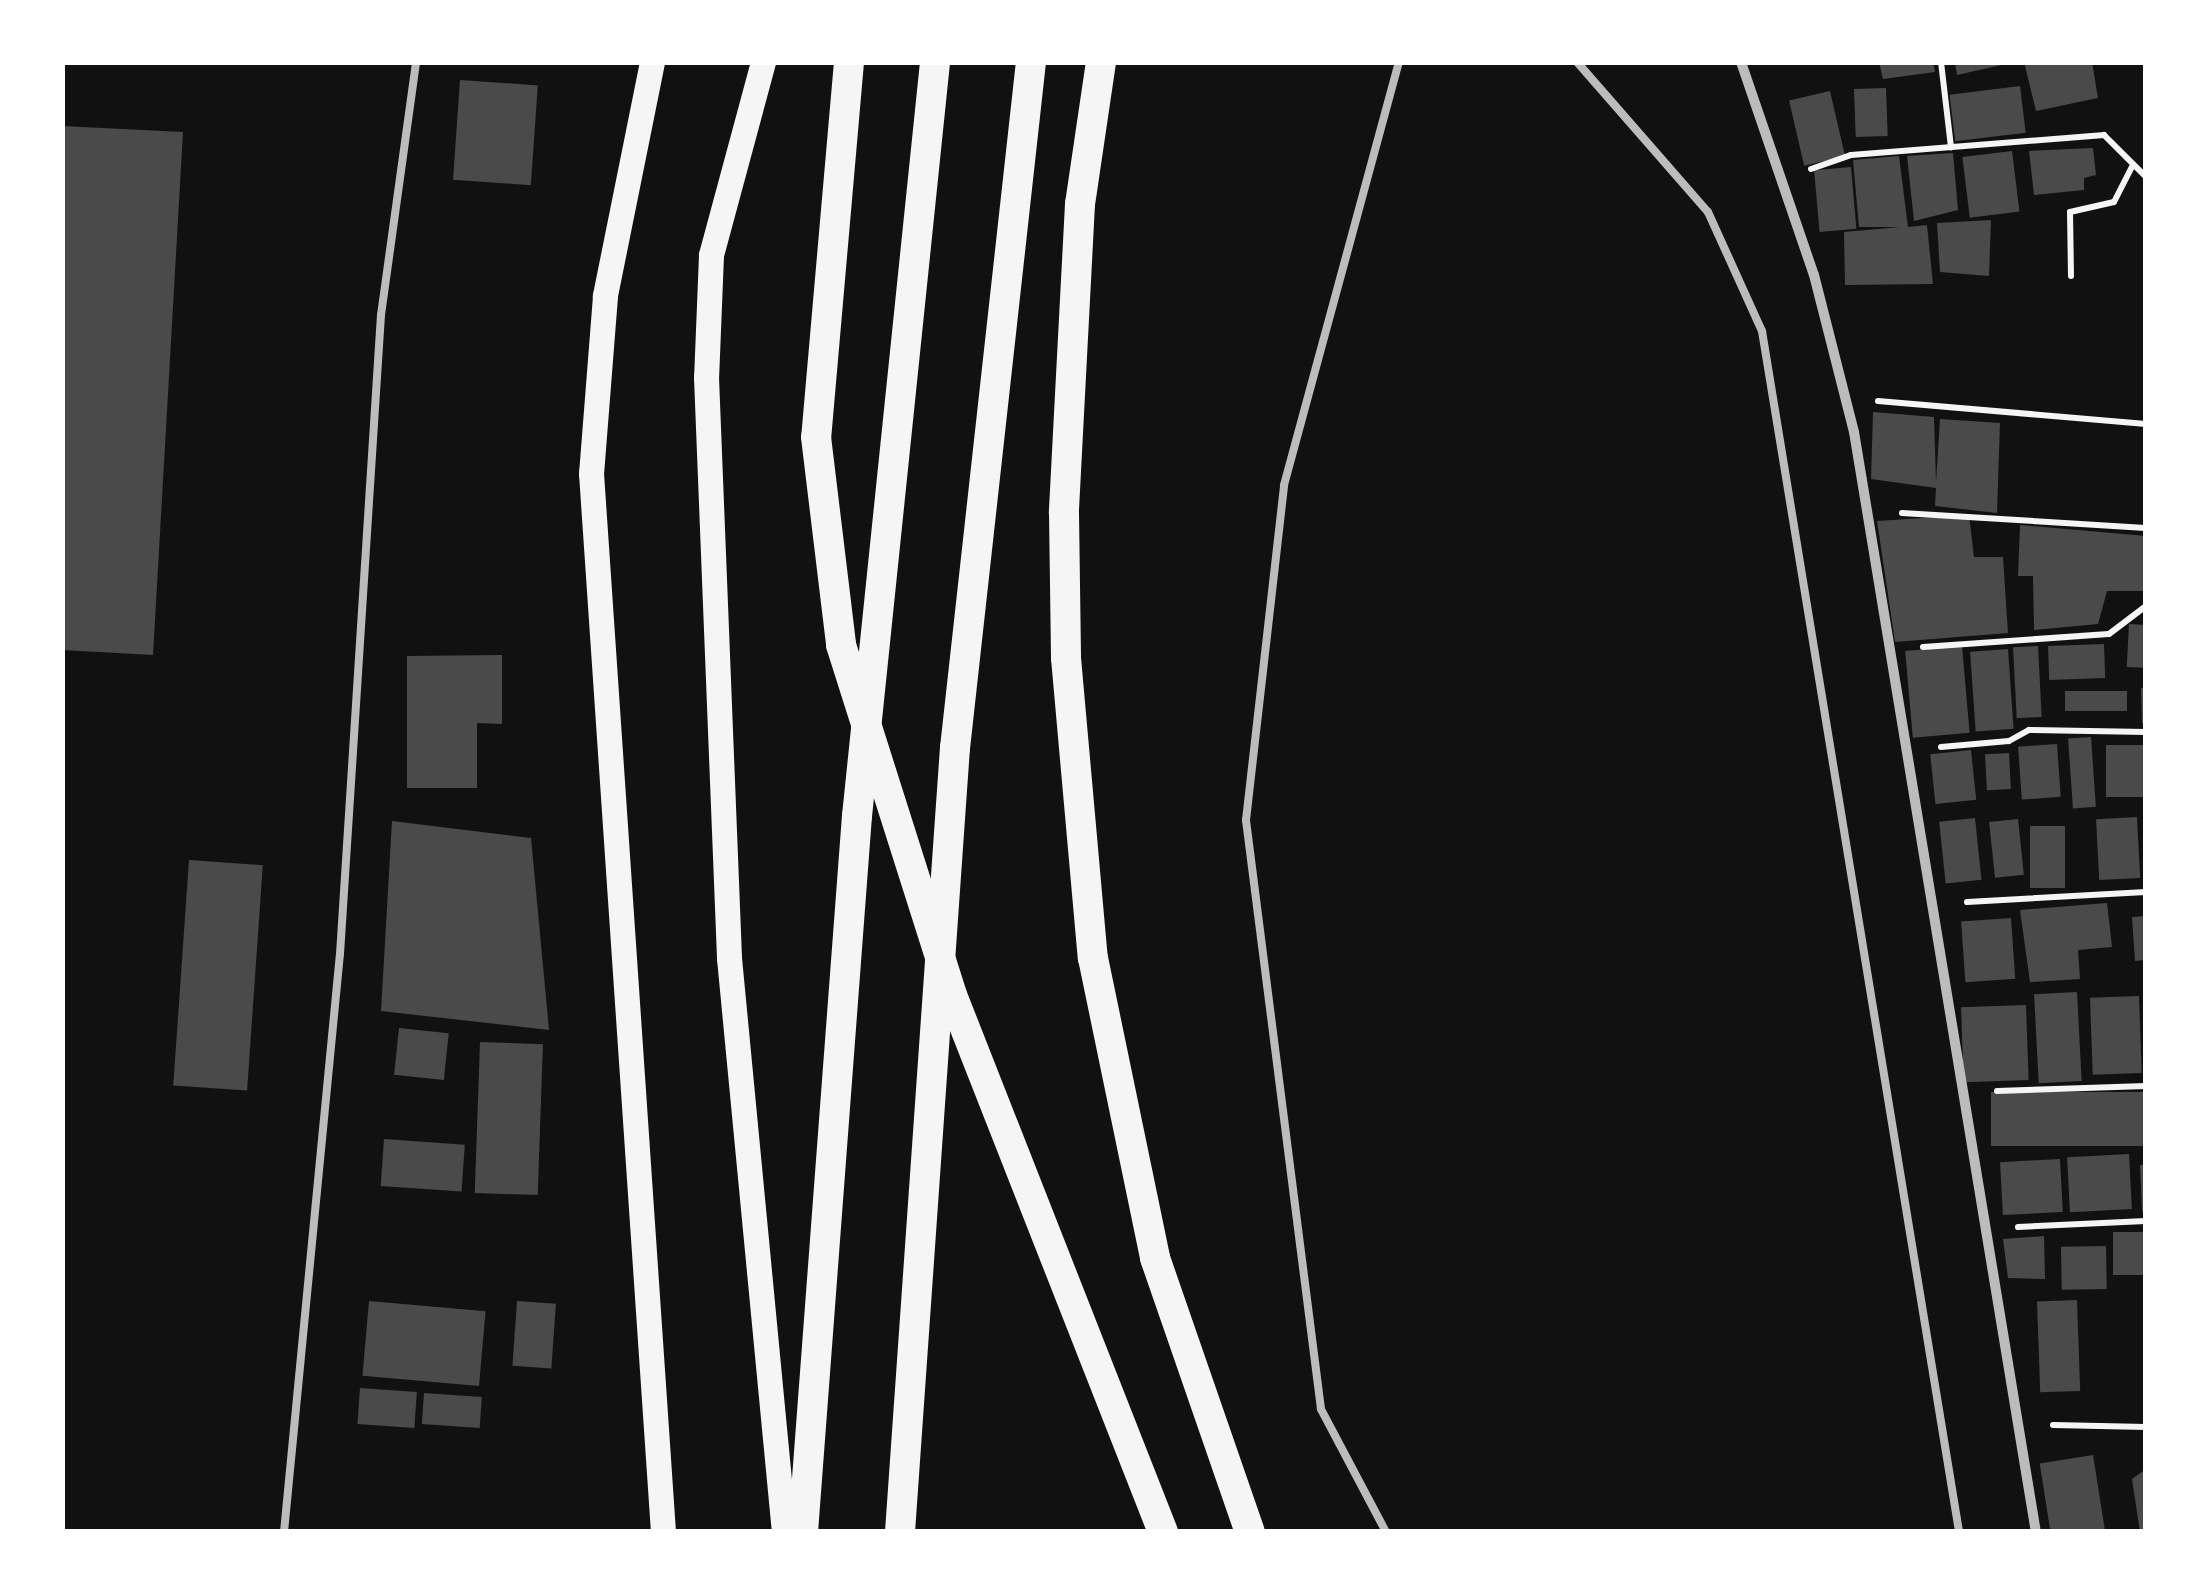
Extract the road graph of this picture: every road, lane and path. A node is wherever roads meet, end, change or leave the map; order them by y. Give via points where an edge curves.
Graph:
1 (416, 62) edge
2 (652, 62) edge
3 (763, 62) edge
4 (850, 62) edge
5 (935, 62) edge
6 (1030, 62) edge
7 (1101, 62) edge
8 (1399, 62) edge
9 (1578, 62) edge
10 (1742, 62) edge
11 (1941, 62) edge
12 (1950, 147) junction
13 (2132, 167) junction
14 (1807, 170) dead end
15 (2146, 177) edge
16 (2071, 276) dead end
17 (1875, 401) dead end
18 (2146, 424) edge
19 (1896, 513) dead end
20 (2146, 528) edge
21 (2146, 606) edge
22 (1915, 648) dead end
23 (2146, 732) edge
24 (1922, 748) dead end
25 (2146, 892) edge
26 (1958, 902) dead end
27 (2146, 1086) edge
28 (1984, 1092) dead end
29 (2146, 1221) edge
30 (2001, 1228) dead end
31 (2017, 1424) junction
32 (2146, 1427) edge
33 (284, 1532) edge
34 (664, 1532) edge
35 (784, 1532) edge
36 (803, 1532) edge
37 (900, 1532) edge
38 (1163, 1532) edge
39 (1250, 1532) edge
40 (1386, 1532) edge
41 (1960, 1532) edge
42 (2036, 1532) edge

1 - 33 lane via 382,314 340,954
2 - 34 main road via 605,296 592,474
3 - 35 main road via 710,255 706,377 729,958
4 - 38 highway via 816,437 841,644 888,810
5 - 36 highway via 864,736
6 - 37 highway via 955,748
7 - 39 highway via 1075,260 1064,513 1066,658 1093,958 1155,1258
8 - 40 lane via 1284,485 1246,820 1320,1409
9 - 41 lane via 1708,212 1762,331
10 - 31 street via 1814,275 1854,432
11 - 12 path
12 - 13 path via 2104,135
12 - 14 path via 1851,155
13 - 15 path
13 - 16 path via 2114,202 2070,212
17 - 18 path
19 - 20 path
21 - 22 path via 2109,634
23 - 24 path via 2029,730 2009,741
25 - 26 path
27 - 28 path
29 - 30 path
31 - 32 path
31 - 42 street

